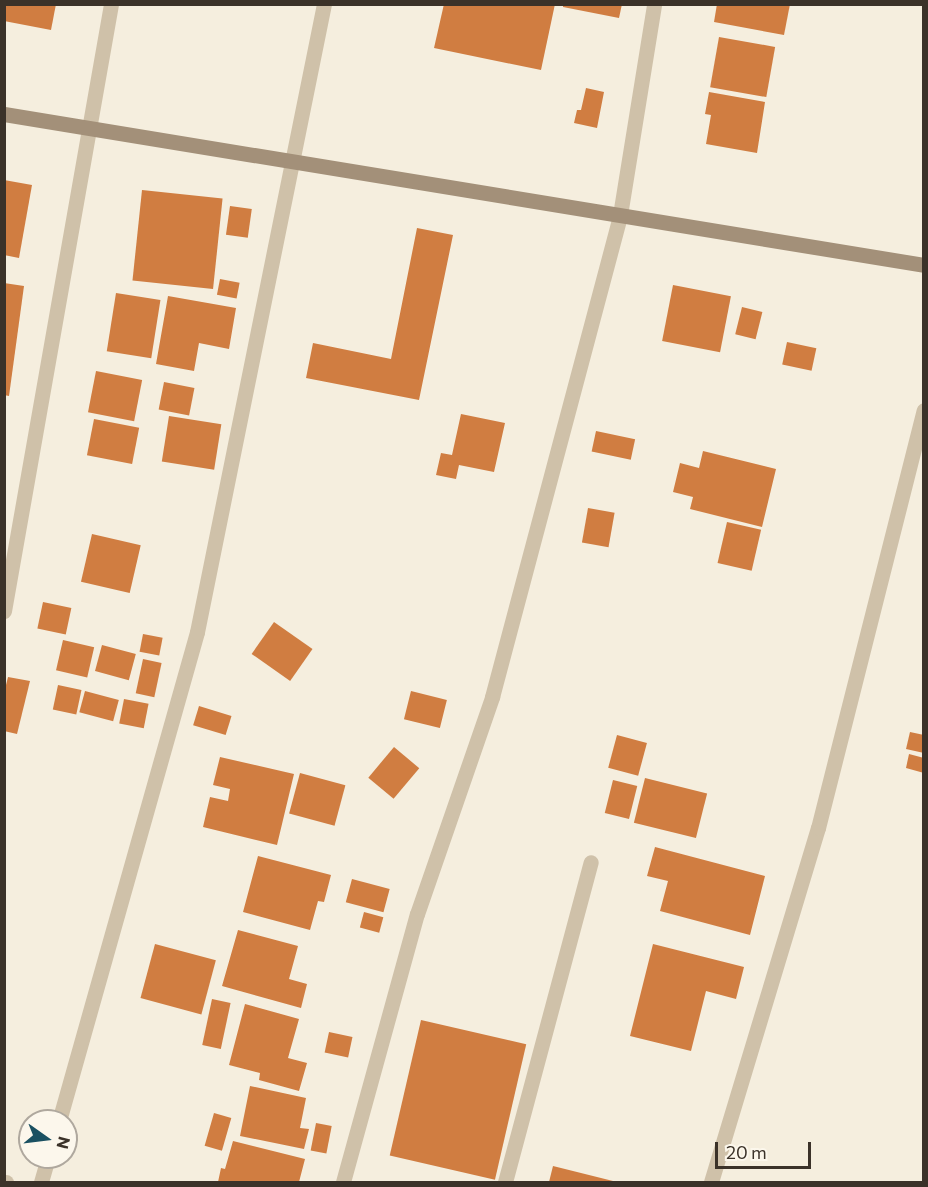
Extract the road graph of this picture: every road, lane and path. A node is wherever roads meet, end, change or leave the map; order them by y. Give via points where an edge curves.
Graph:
1 (111, 4) edge
2 (324, 4) edge
3 (654, 4) edge
4 (4, 114) edge
5 (89, 128) junction
6 (293, 161) junction
7 (620, 215) junction
8 (924, 264) edge
9 (924, 410) edge
10 (4, 611) edge
11 (591, 862) dead end
12 (62, 1109) edge
13 (343, 1182) edge
14 (505, 1182) edge
15 (711, 1182) edge

1 - 5 street
2 - 6 street
3 - 7 street
4 - 5 street
5 - 6 street
5 - 10 street
6 - 7 street
6 - 12 street via 197,632
7 - 8 street
7 - 13 street via 492,697 417,914
9 - 15 street via 818,828
11 - 14 street

